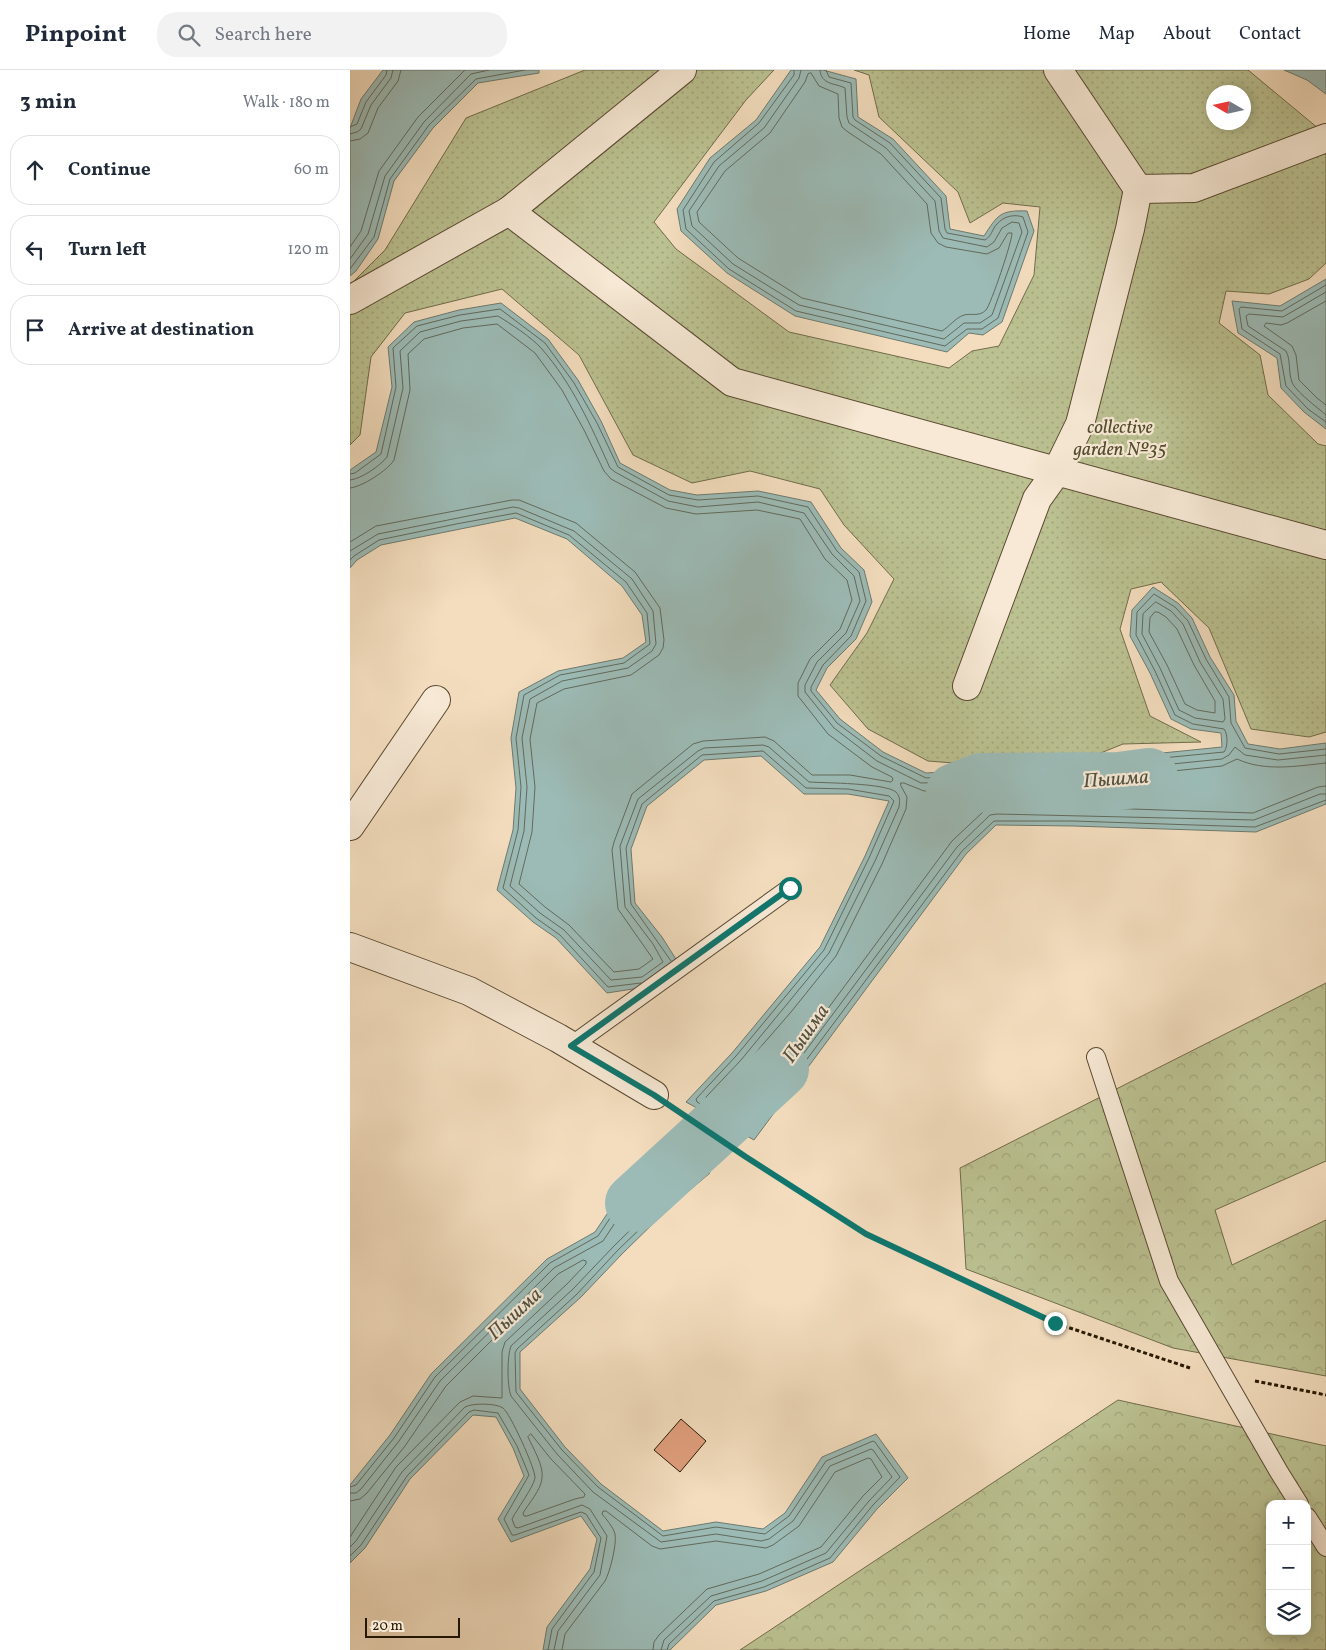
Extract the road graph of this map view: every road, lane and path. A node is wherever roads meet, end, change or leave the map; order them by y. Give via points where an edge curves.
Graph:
1 (682, 70) edge
2 (1058, 70) edge
3 (1326, 138) edge
4 (1138, 189) junction
5 (509, 211) junction
6 (350, 300) edge
7 (1058, 472) junction
8 (1326, 545) edge
9 (967, 686) dead end
10 (436, 700) dead end
11 (350, 826) edge
12 (790, 888) dead end
13 (350, 947) edge
14 (571, 1046) junction
15 (1096, 1057) dead end
16 (654, 1095) joint
17 (1223, 1375) junction
18 (1326, 1394) edge
19 (1297, 1500) edge
20 (1311, 1523) edge
21 (1326, 1547) edge

1 - 5 street
2 - 4 street
3 - 4 street via 1194,188
4 - 7 street via 1080,424
5 - 6 street
5 - 7 street via 732,382
7 - 8 street
7 - 9 street via 1037,499
10 - 11 street
12 - 14 lane
13 - 14 street via 469,991
14 - 16 street
15 - 17 lane via 1169,1281
16 - 17 path via 866,1234 1055,1323 1196,1370
17 - 18 path
17 - 19 lane
20 - 21 lane

